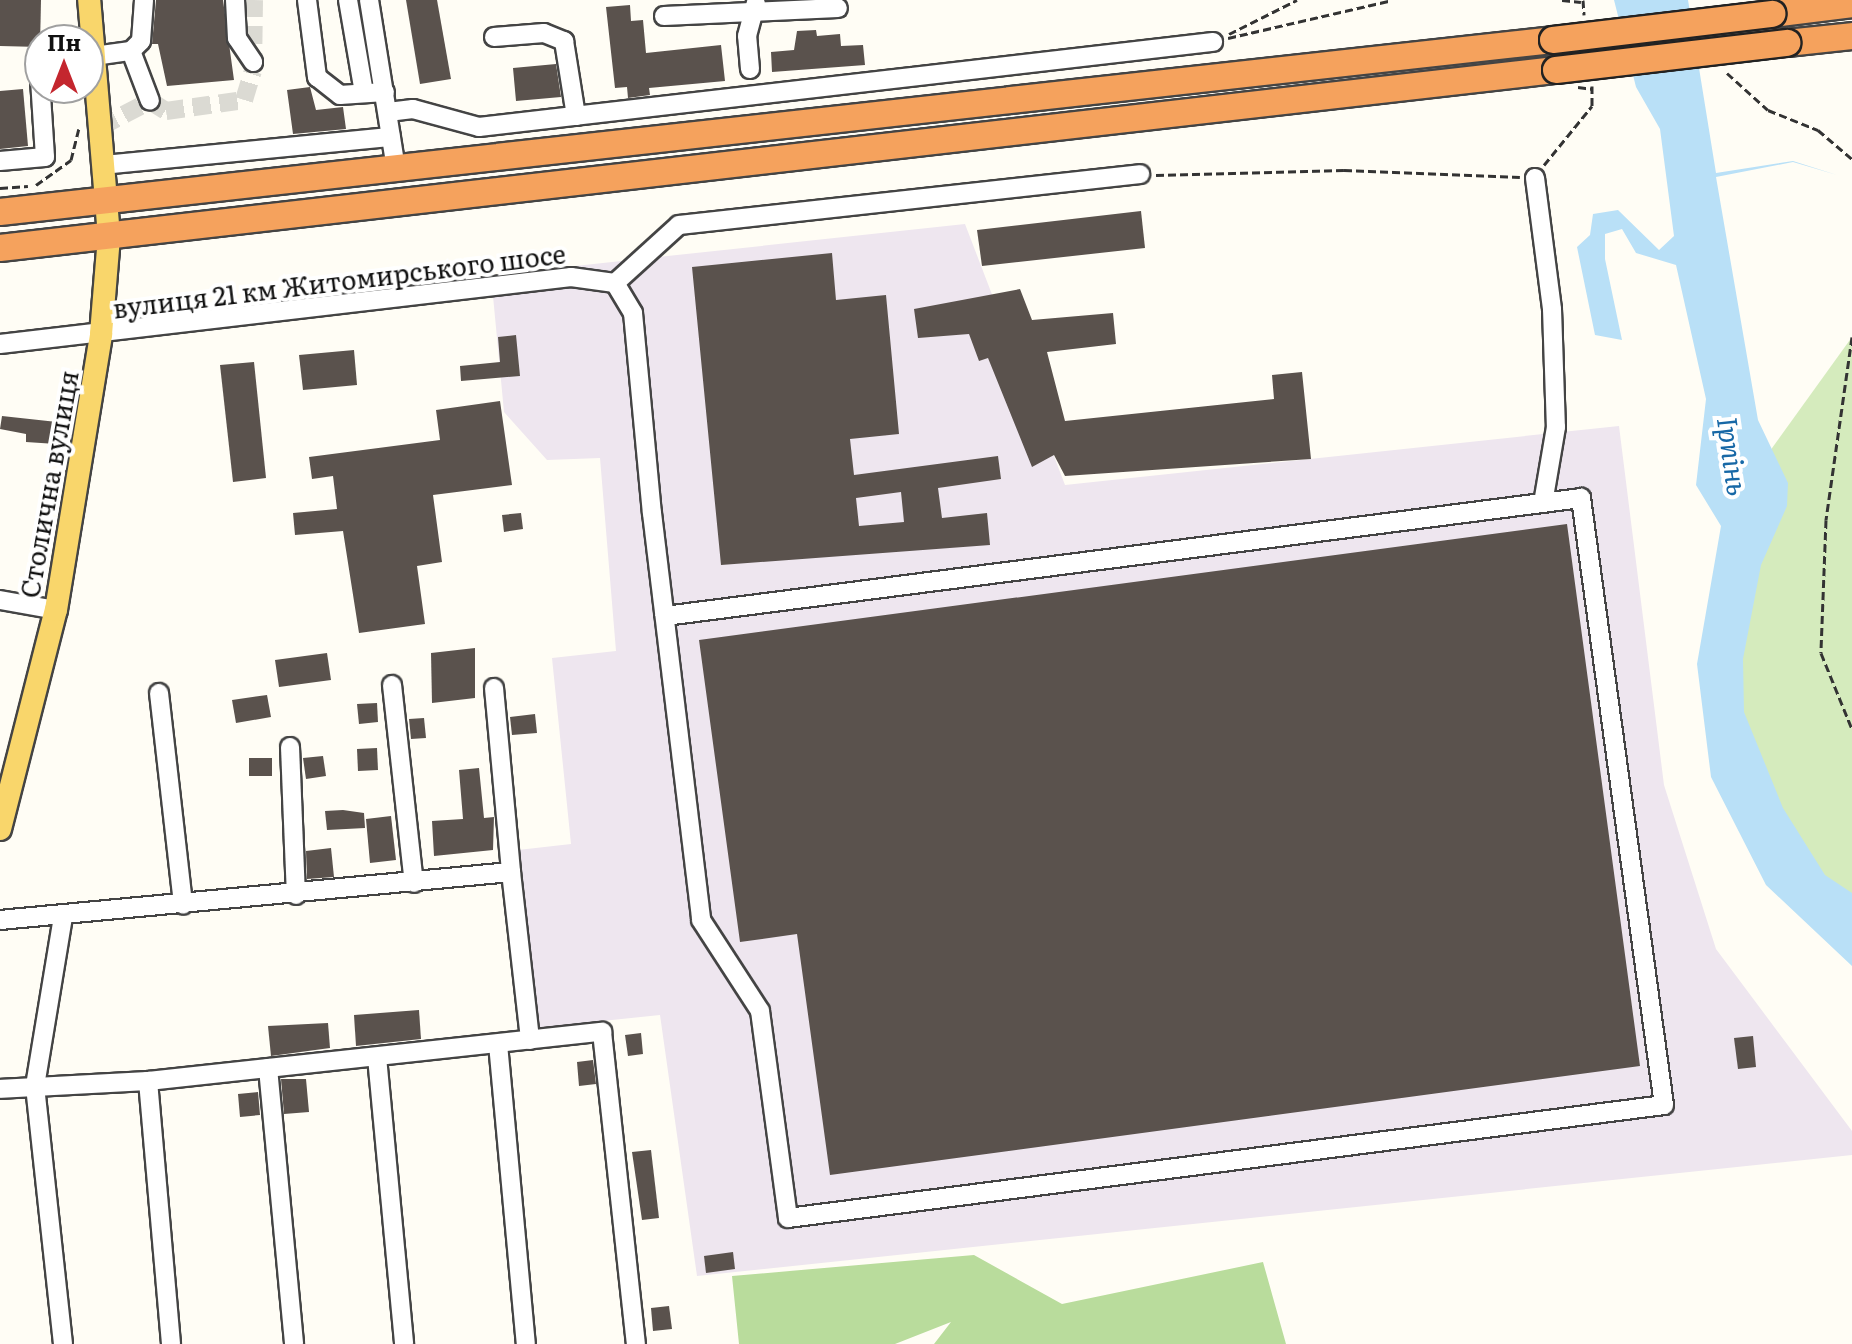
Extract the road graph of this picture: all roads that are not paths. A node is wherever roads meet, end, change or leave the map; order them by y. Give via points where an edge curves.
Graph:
1 (89, 0) edge
2 (144, 0) edge
3 (235, 0) edge
4 (307, 0) edge
5 (348, 0) edge
6 (369, 0) edge
7 (1852, 4) edge
8 (745, 6) edge
9 (838, 8) dead end
10 (664, 16) dead end
11 (90, 24) edge
12 (1852, 36) edge
13 (494, 37) dead end
14 (1213, 42) road end
15 (131, 51) junction
16 (253, 62) dead end
17 (104, 63) edge
18 (750, 69) dead end
19 (385, 92) junction
20 (364, 93) junction
21 (150, 101) dead end
22 (42, 104) edge
23 (97, 104) edge
24 (388, 112) junction
25 (576, 116) junction
26 (391, 137) junction
27 (0, 161) edge
28 (103, 165) junction
29 (396, 169) junction
30 (1140, 174) road end
31 (1535, 178) road end
32 (106, 200) junction
33 (0, 212) edge
34 (109, 236) junction
35 (0, 248) edge
36 (615, 283) junction
37 (101, 334) junction
38 (0, 344) edge
39 (1543, 503) junction
40 (0, 600) edge
41 (56, 610) junction
42 (665, 616) junction
43 (392, 685) dead end
44 (494, 688) dead end
45 (159, 693) dead end
46 (290, 747) dead end
47 (0, 829) edge
48 (511, 872) junction
49 (414, 883) junction
50 (296, 895) junction
51 (183, 905) junction
52 (63, 917) junction
53 (0, 920) edge
54 (530, 1040) junction
55 (498, 1044) junction
56 (377, 1057) junction
57 (268, 1068) junction
58 (148, 1081) junction
59 (35, 1086) junction
60 (0, 1089) edge
61 (63, 1344) edge
62 (171, 1344) edge
63 (294, 1344) edge
64 (404, 1344) edge
65 (526, 1344) edge
66 (636, 1344) edge

1 - 11 main road, Столична вулиця
2 - 15 street via 144,31
3 - 16 street via 237,38
4 - 20 street via 317,77 340,95
5 - 20 street
6 - 19 street
7 - 29 highway, bridge
8 - 9 street
8 - 10 street
8 - 18 street
12 - 34 highway, bridge
13 - 25 street via 544,33 564,41
14 - 25 street
15 - 17 street
15 - 21 street
19 - 20 street
19 - 24 street
22 - 27 street via 45,157
23 - 28 main road, Столична вулиця
24 - 25 street via 413,109 479,127
24 - 26 street
26 - 28 street
26 - 29 street
28 - 32 main road, Столична вулиця
29 - 32 highway
30 - 36 street via 679,225
31 - 39 street via 1552,309 1556,427
32 - 33 highway
32 - 34 main road, Столична вулиця
34 - 35 highway
34 - 37 main road, Столична вулиця
36 - 37 street, вулиця 21 км Житомирського шосе via 571,277
36 - 42 street via 633,313
37 - 38 street, вулиця 21 км Житомирського шосе
37 - 41 main road, Столична вулиця
39 - 42 street
39 - 42 street via 1581,498 1664,1105 788,1218 760,1011 701,920
40 - 41 street
41 - 47 main road, Столична вулиця
43 - 49 street
44 - 48 street
45 - 51 street
46 - 50 street
48 - 49 street
48 - 54 street
49 - 50 street
50 - 51 street
51 - 52 street
52 - 53 street
52 - 59 street
54 - 55 street
54 - 66 street via 602,1032
55 - 56 street
55 - 65 street
56 - 57 street
56 - 64 street
57 - 58 street
57 - 63 street
58 - 59 street
58 - 62 street
59 - 60 street
59 - 61 street

